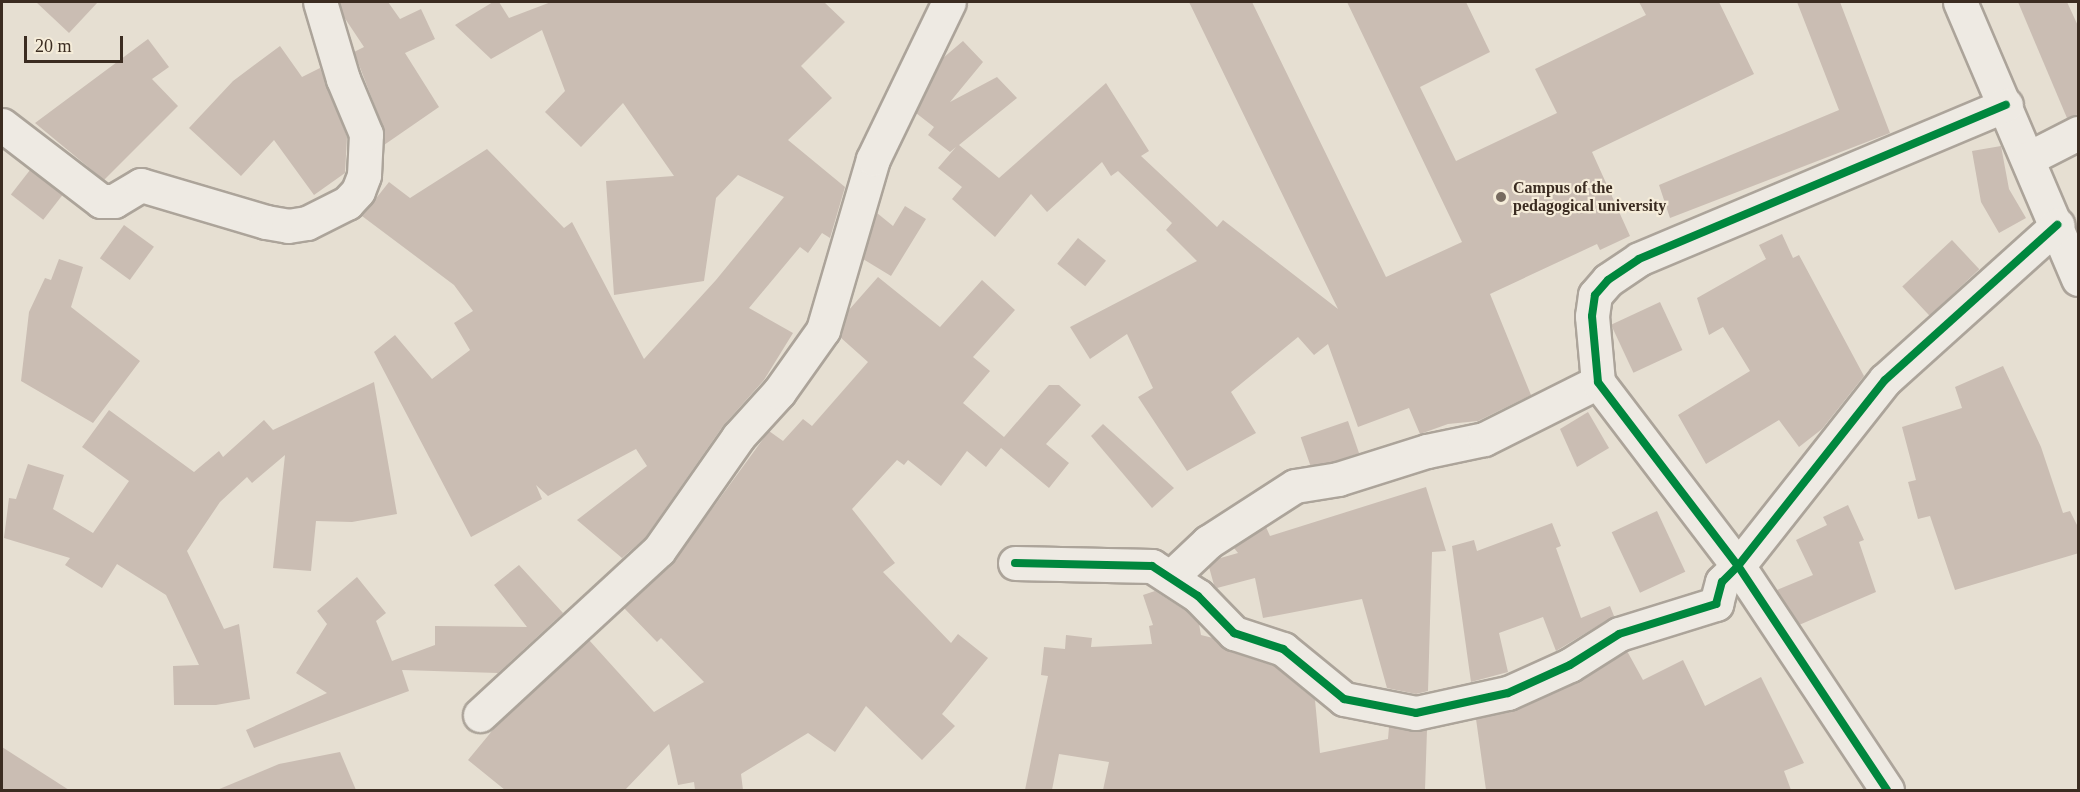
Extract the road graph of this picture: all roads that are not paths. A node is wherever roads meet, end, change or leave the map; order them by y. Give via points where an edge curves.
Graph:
1 (320, 2) edge
2 (949, 2) edge
3 (1960, 2) edge
4 (2006, 105) junction
5 (2, 125) edge
6 (2079, 133) edge
7 (2029, 158) junction
8 (2057, 225) junction
9 (2079, 279) edge
10 (1598, 382) junction
11 (1015, 563) dead end
12 (1738, 567) junction
13 (1172, 576) junction
14 (480, 715) dead end
15 (1887, 790) edge

1 - 5 street via 342,79 366,134 364,175 363,183 347,203 307,223 288,226 266,222 141,185 114,201 101,201
2 - 14 street via 873,159 823,330 778,392 738,436 659,550
3 - 4 street
4 - 7 street
4 - 10 street via 1639,259 1608,280 1595,295 1592,316
6 - 7 street
7 - 8 street
8 - 9 street
8 - 12 street via 1885,380
10 - 12 street
10 - 13 street via 1484,440 1427,451 1338,479 1295,486 1208,542
11 - 13 street via 1152,566
12 - 13 street via 1722,582 1716,604 1619,634 1570,665 1508,693 1416,713 1344,699 1283,648 1234,633
12 - 15 street

